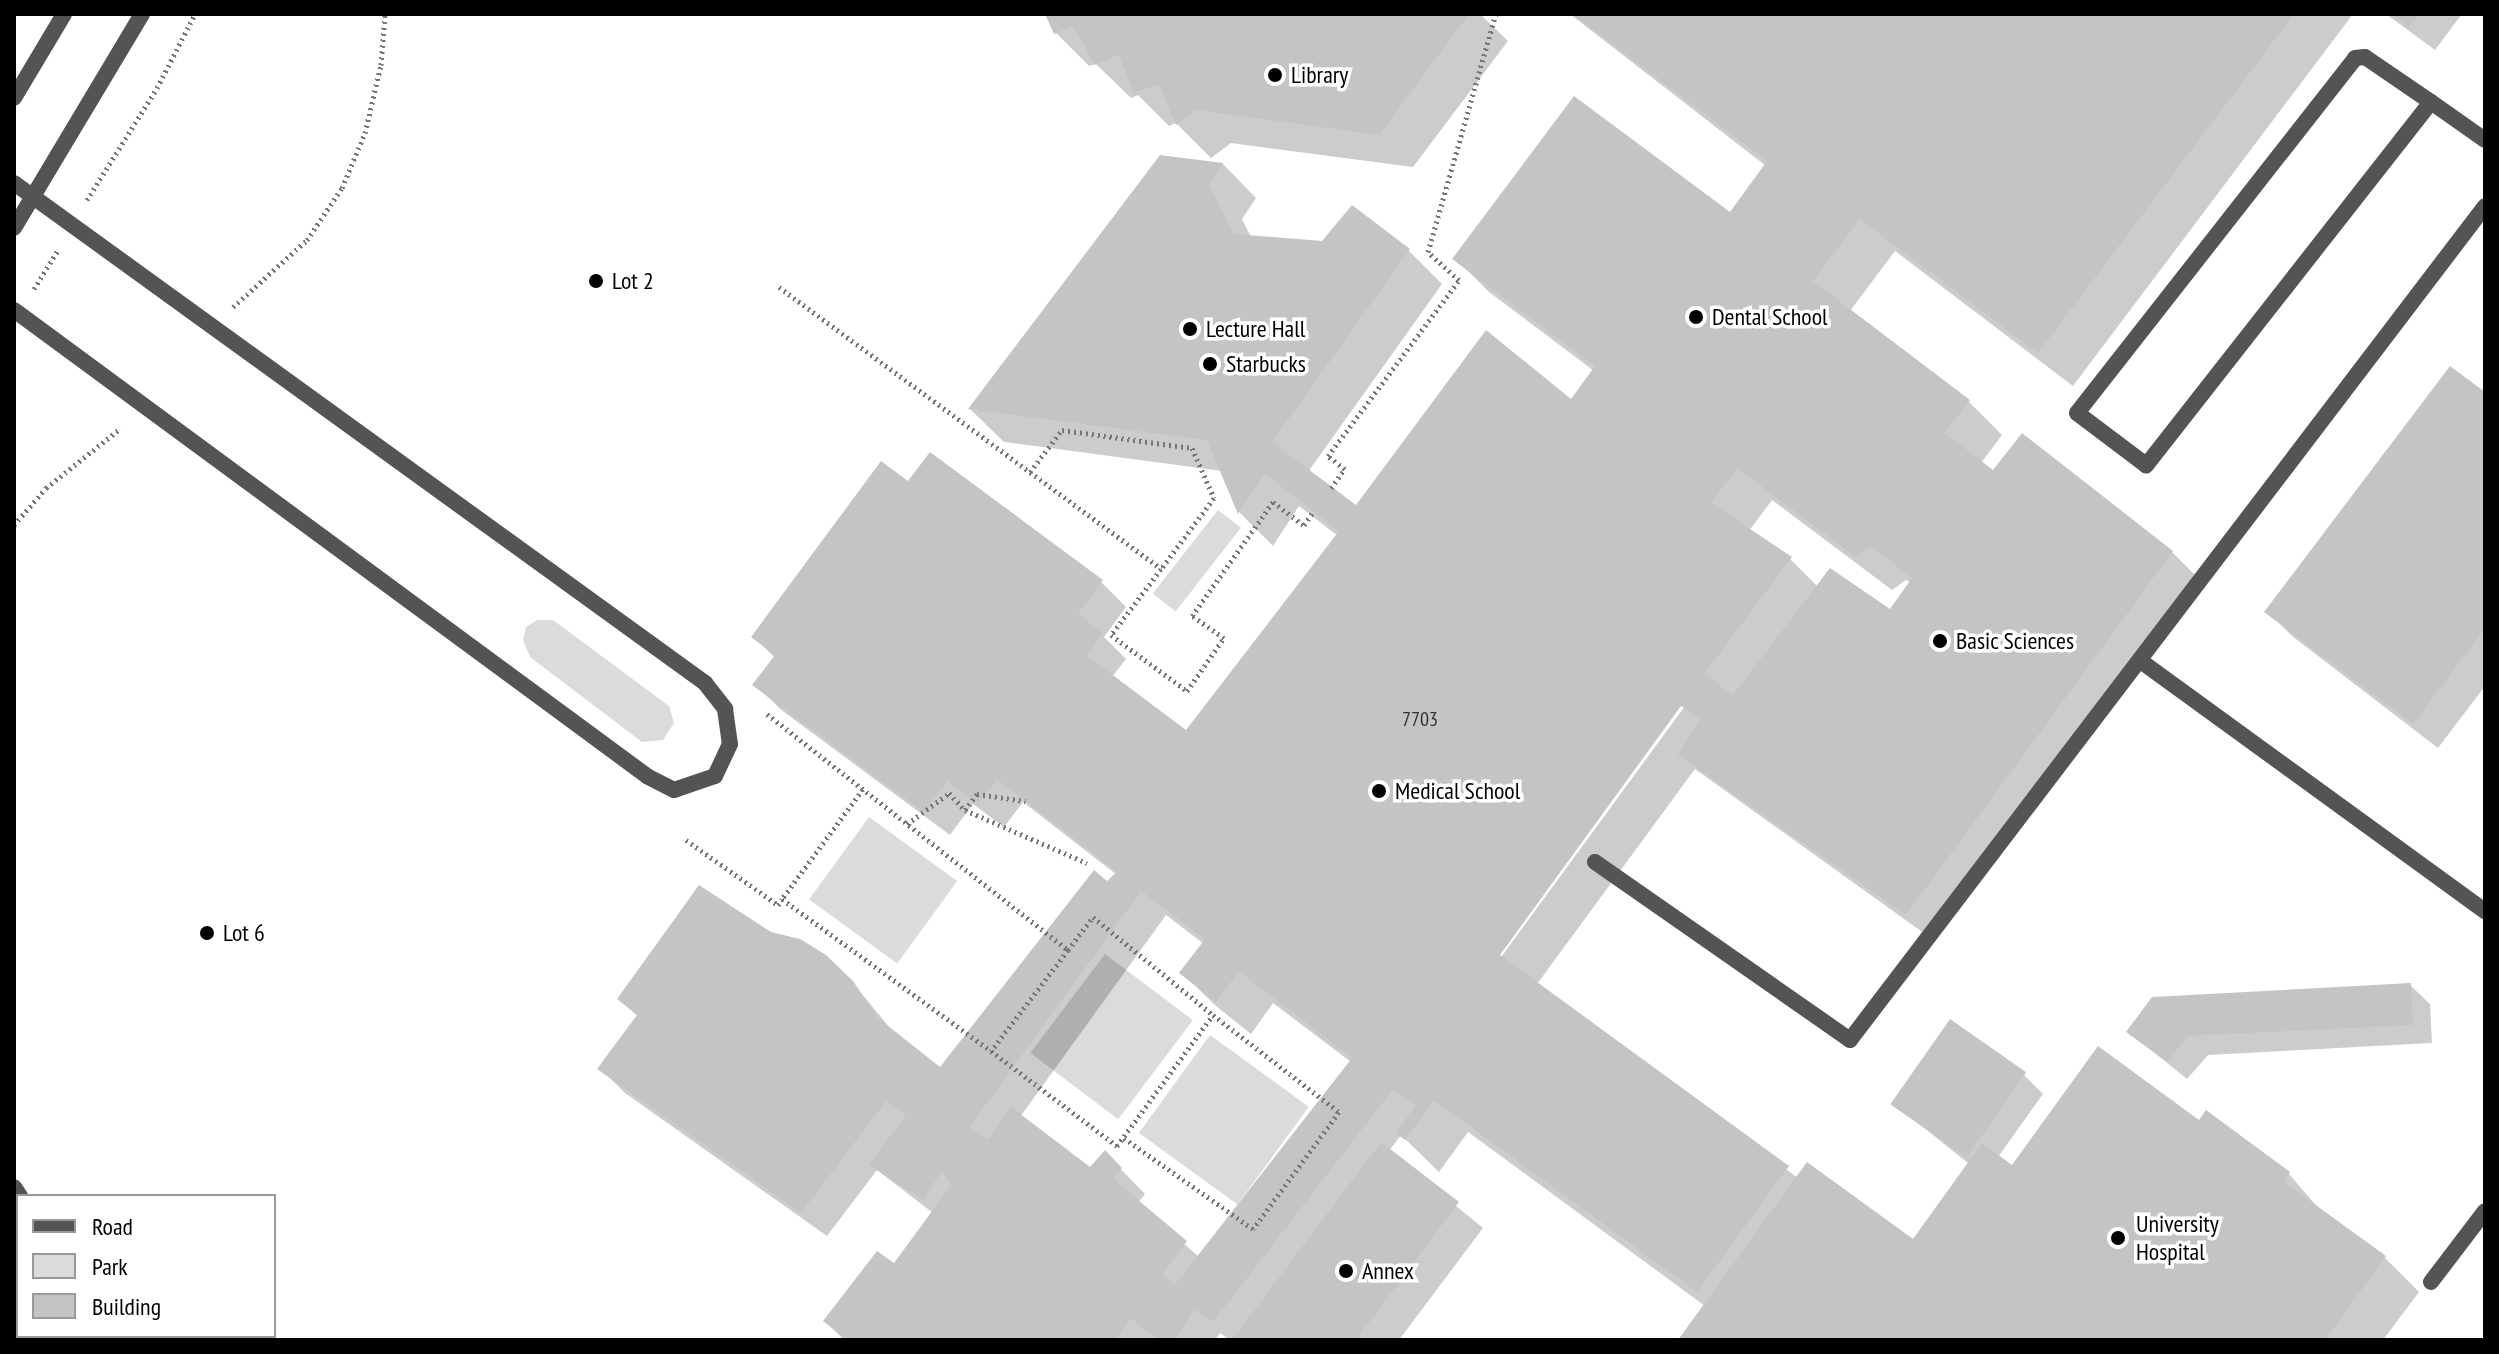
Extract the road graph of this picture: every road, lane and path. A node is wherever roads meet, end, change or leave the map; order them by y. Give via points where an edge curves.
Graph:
1 (64, 14) edge
2 (142, 14) edge
3 (195, 14) edge
4 (385, 14) edge
5 (1496, 14) edge
6 (14, 98) edge
7 (2431, 102) junction
8 (2485, 140) edge
9 (14, 183) edge
10 (33, 197) junction
11 (2485, 206) edge
12 (72, 226) junction
13 (14, 228) edge
14 (779, 287) dead end
15 (232, 308) dead end
16 (17, 312) edge
17 (121, 428) dead end
18 (1030, 472) junction
19 (1331, 488) dead end
20 (1313, 512) dead end
21 (14, 525) edge
22 (1161, 569) junction
23 (2142, 662) junction
24 (767, 714) dead end
25 (863, 789) junction
26 (1025, 801) dead end
27 (965, 810) junction
28 (907, 824) junction
29 (686, 840) dead end
30 (1595, 862) dead end
31 (1087, 863) dead end
32 (782, 899) junction
33 (2485, 911) edge
34 (1068, 950) junction
35 (1213, 1015) junction
36 (991, 1051) junction
37 (1124, 1138) junction
38 (2485, 1211) edge
39 (2431, 1282) dead end

1 - 6 street
2 - 10 street
3 - 12 path via 157,88
4 - 15 path via 381,65 365,133 342,188 307,240
5 - 19 path via 1428,252 1459,280 1328,456 1345,469
7 - 7 street via 2365,57 2355,58 2077,413 2146,465
7 - 8 street
9 - 10 street
10 - 12 street
10 - 13 street
11 - 23 street
12 - 16 path
12 - 16 street via 705,683 725,709 730,744 715,776 674,790 647,776
14 - 18 path
17 - 21 path via 46,488
18 - 22 path
18 - 22 path via 1062,430 1192,448 1214,498
20 - 22 path via 1304,525 1273,502 1192,616 1224,638 1187,691 1111,635
23 - 30 street via 1850,1040
23 - 33 street
24 - 25 path
25 - 28 path
25 - 32 path
26 - 27 path via 977,794
27 - 28 path via 949,793
27 - 31 path
28 - 34 path
29 - 32 path via 778,905
32 - 36 path
34 - 35 path via 1093,917
34 - 36 path
35 - 37 path
35 - 37 path via 1339,1112 1253,1229
36 - 37 path via 1117,1146
38 - 39 street

